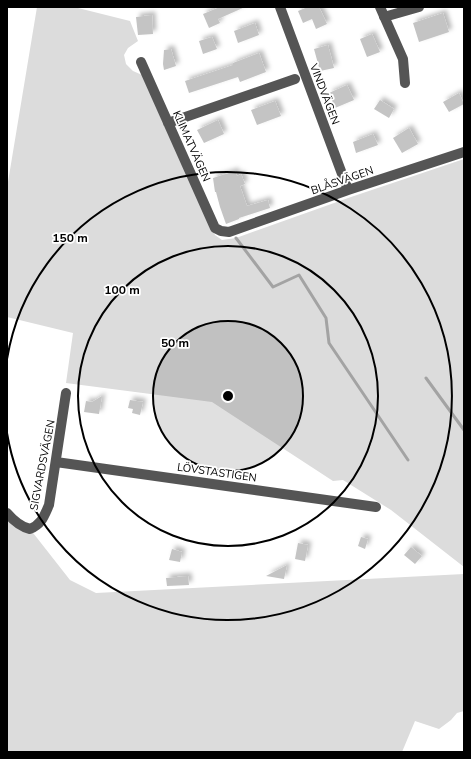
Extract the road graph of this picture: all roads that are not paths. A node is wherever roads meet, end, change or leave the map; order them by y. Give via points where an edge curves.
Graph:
1 (280, 7) edge
2 (380, 7) edge
3 (419, 7) edge
4 (384, 17) junction
5 (140, 62) dead end
6 (295, 79) dead end
7 (405, 83) dead end
8 (168, 123) junction
9 (464, 152) edge
10 (348, 190) junction
11 (229, 232) joint
12 (66, 393) dead end
13 (56, 462) junction
14 (376, 507) dead end
15 (7, 513) edge

1 - 10 street, VINDVÄGEN
2 - 4 street
3 - 4 street
4 - 7 street via 403,59
5 - 8 street, KLIMATVÄGEN
6 - 8 street
8 - 11 street, KLIMATVÄGEN via 215,228
9 - 10 street, BLÅSVÄGEN
10 - 11 street, BLÅSVÄGEN
12 - 13 street, SIGVARDSVÄGEN
13 - 14 street, LÖVSTASTIGEN
13 - 15 street, SIGVARDSVÄGEN via 44,519 36,527 28,529

